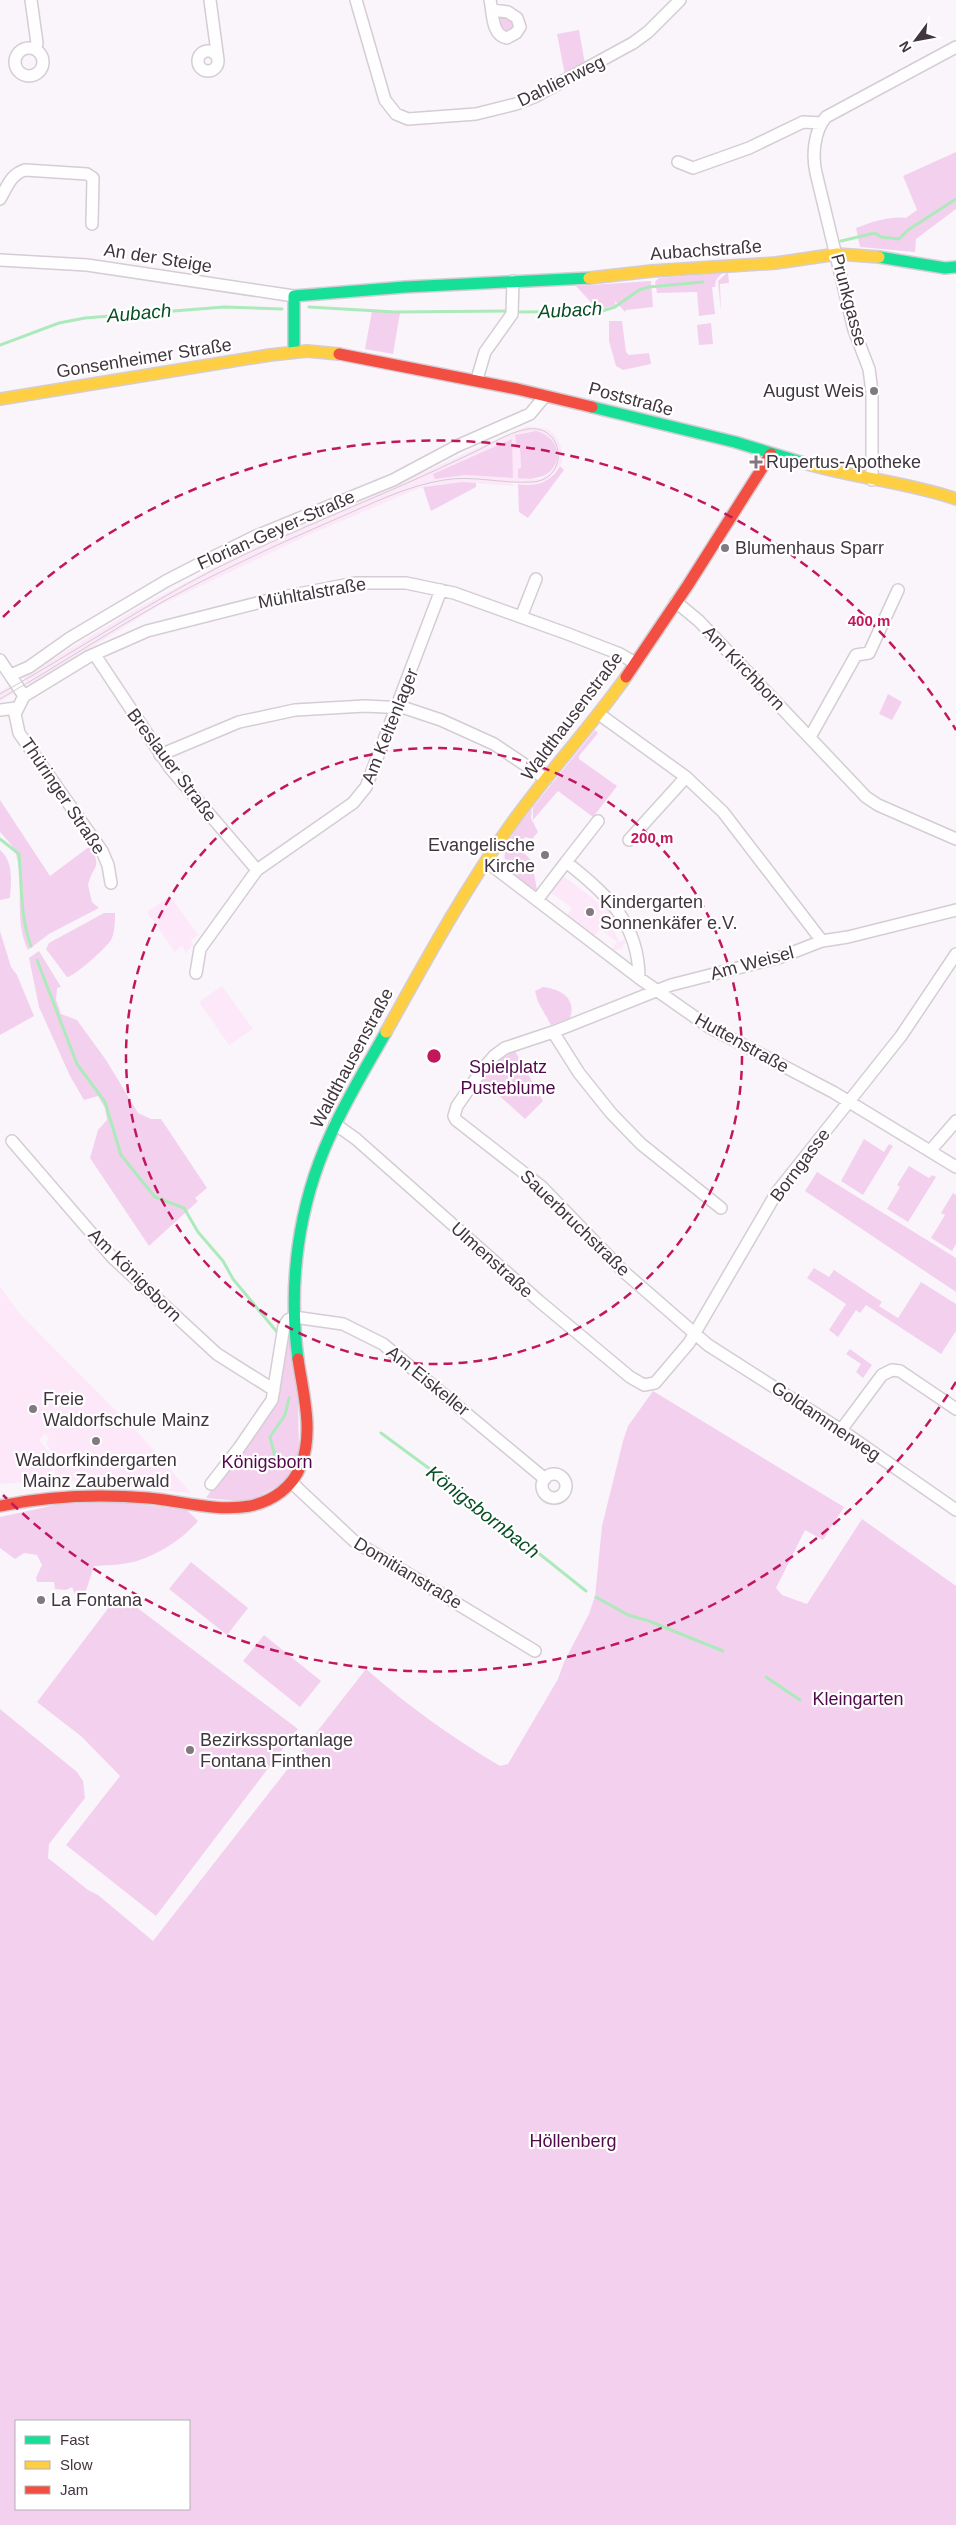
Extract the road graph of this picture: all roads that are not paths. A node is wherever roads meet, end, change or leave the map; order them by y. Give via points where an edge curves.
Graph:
1 (31, 0) edge
2 (210, 0) edge
3 (356, 0) edge
4 (680, 0) edge
5 (956, 47) edge
6 (36, 50) dead end
7 (218, 60) dead end
8 (821, 123) junction
9 (678, 162) dead end
10 (0, 199) edge
11 (92, 224) dead end
12 (837, 254) junction
13 (0, 260) edge
14 (956, 267) edge
15 (513, 281) junction
16 (294, 296) junction
17 (296, 311) junction
18 (307, 351) junction
19 (294, 352) junction
20 (476, 379) junction
21 (546, 396) junction
22 (0, 399) edge
23 (771, 454) junction
24 (872, 480) junction
25 (956, 499) edge
26 (536, 579) dead end
27 (441, 590) junction
28 (898, 590) dead end
29 (676, 602) junction
30 (521, 617) junction
31 (95, 655) junction
32 (0, 660) edge
33 (635, 663) junction
34 (11, 675) junction
35 (24, 696) junction
36 (16, 708) junction
37 (396, 709) junction
38 (0, 710) edge
39 (598, 714) junction
40 (810, 737) junction
41 (160, 755) junction
42 (686, 777) junction
43 (546, 780) junction
44 (598, 821) dead end
45 (956, 839) edge
46 (629, 840) dead end
47 (487, 862) junction
48 (566, 862) junction
49 (256, 870) junction
50 (111, 883) dead end
51 (537, 900) junction
52 (956, 910) edge
53 (822, 941) junction
54 (956, 954) edge
55 (196, 973) dead end
56 (639, 978) junction
57 (657, 991) junction
58 (553, 1032) junction
59 (849, 1101) junction
60 (454, 1116) joint
61 (956, 1120) edge
62 (335, 1124) junction
63 (12, 1140) dead end
64 (930, 1151) junction
65 (956, 1166) edge
66 (721, 1208) dead end
67 (294, 1317) junction
68 (695, 1333) junction
69 (655, 1382) joint
70 (274, 1390) junction
71 (956, 1409) edge
72 (841, 1430) junction
73 (546, 1478) dead end
74 (291, 1482) junction
75 (211, 1484) dead end
76 (0, 1506) edge
77 (956, 1510) edge
78 (536, 1651) dead end

1 - 6 street
2 - 7 street
3 - 4 street, Dahlienweg via 385,100 396,114 413,119 490,111 534,97 633,42 648,32
5 - 8 street via 836,110
8 - 9 street via 803,122 749,148 693,168
8 - 12 street, Prunkgasse via 814,164
10 - 11 street via 17,172 87,174 94,185
12 - 14 main road, Aubachstraße
12 - 15 main road, Aubachstraße via 776,263 652,270 574,280
12 - 24 street, Prunkgasse via 854,330 869,369
13 - 16 street, An der Steige via 87,265
15 - 16 main road, Aubachstraße
15 - 20 street via 512,314 485,352
16 - 17 main road
17 - 18 main road
17 - 19 main road
18 - 19 main road, Poststraße
18 - 20 main road, Poststraße
19 - 22 main road, Gonsenheimer Straße
20 - 21 main road, Poststraße
21 - 23 main road, Poststraße via 735,442
21 - 34 street, Florian-Geyer-Straße via 530,414 457,446 393,480 256,536 158,585
23 - 24 main road, Poststraße
23 - 29 main road, Waldthausenstraße
24 - 25 main road, Poststraße via 927,489
26 - 30 street
27 - 30 street, Mühltalstraße
27 - 31 street, Mühltalstraße via 406,583 347,584 147,631
27 - 37 street, Am Keltenlager
28 - 40 street via 869,653 856,655
29 - 33 main road, Waldthausenstraße
29 - 40 street, Am Kirchborn
30 - 33 street, Mühltalstraße via 620,654
31 - 35 street, Mühltalstraße
31 - 41 street, Breslauer Straße
32 - 34 street
33 - 39 main road, Waldthausenstraße
34 - 35 street
35 - 36 street
36 - 38 street
36 - 50 street, Thüringer Straße via 19,733 102,851
37 - 41 street via 365,706 295,710 240,722
37 - 43 street via 405,708 471,733 510,754
37 - 49 street, Am Keltenlager via 366,787 358,798
39 - 42 street
39 - 43 main road, Waldthausenstraße
40 - 45 street, Am Kirchborn via 872,801
41 - 49 street, Breslauer Straße
42 - 46 street
42 - 53 street via 723,812
43 - 47 main road, Waldthausenstraße via 507,828
44 - 48 street
47 - 51 street, Huttenstraße
47 - 62 main road, Waldthausenstraße via 415,980
48 - 51 street
48 - 56 street via 602,890 619,911 632,939
49 - 55 street, Am Keltenlager via 200,949
51 - 56 street, Huttenstraße
52 - 53 street, Am Weisel
53 - 57 street, Am Weisel via 781,957
54 - 59 street, Borngasse via 901,1036
56 - 57 street, Huttenstraße
57 - 58 street, Am Weisel
57 - 59 street, Huttenstraße via 737,1043
58 - 60 street, Am Weisel via 498,1052 463,1096
58 - 66 street via 579,1073 611,1113 641,1144
59 - 64 street, Huttenstraße
59 - 68 street, Borngasse via 777,1192
60 - 68 street, Sauerbruchstraße via 542,1187 623,1272
61 - 64 street
62 - 67 main road, Waldthausenstraße via 304,1214 295,1277
62 - 69 street, Ulmenstraße via 630,1377 644,1385
63 - 70 street, Am Königsborn via 112,1257 217,1354
64 - 65 street, Huttenstraße
67 - 70 street via 284,1326
67 - 73 street, Am Eiskeller via 343,1324 383,1344
67 - 74 main road, Waldthausenstraße via 306,1432 302,1462
68 - 69 street, Borngasse
68 - 72 street, Goldammerweg via 708,1345
70 - 75 street via 272,1400
71 - 72 street via 900,1371 892,1370 882,1375
72 - 77 street, Goldammerweg
74 - 76 main road, Waldthausenstraße via 273,1496 241,1507 214,1507 151,1498 72,1496
74 - 78 street, Domitianstraße via 354,1541

